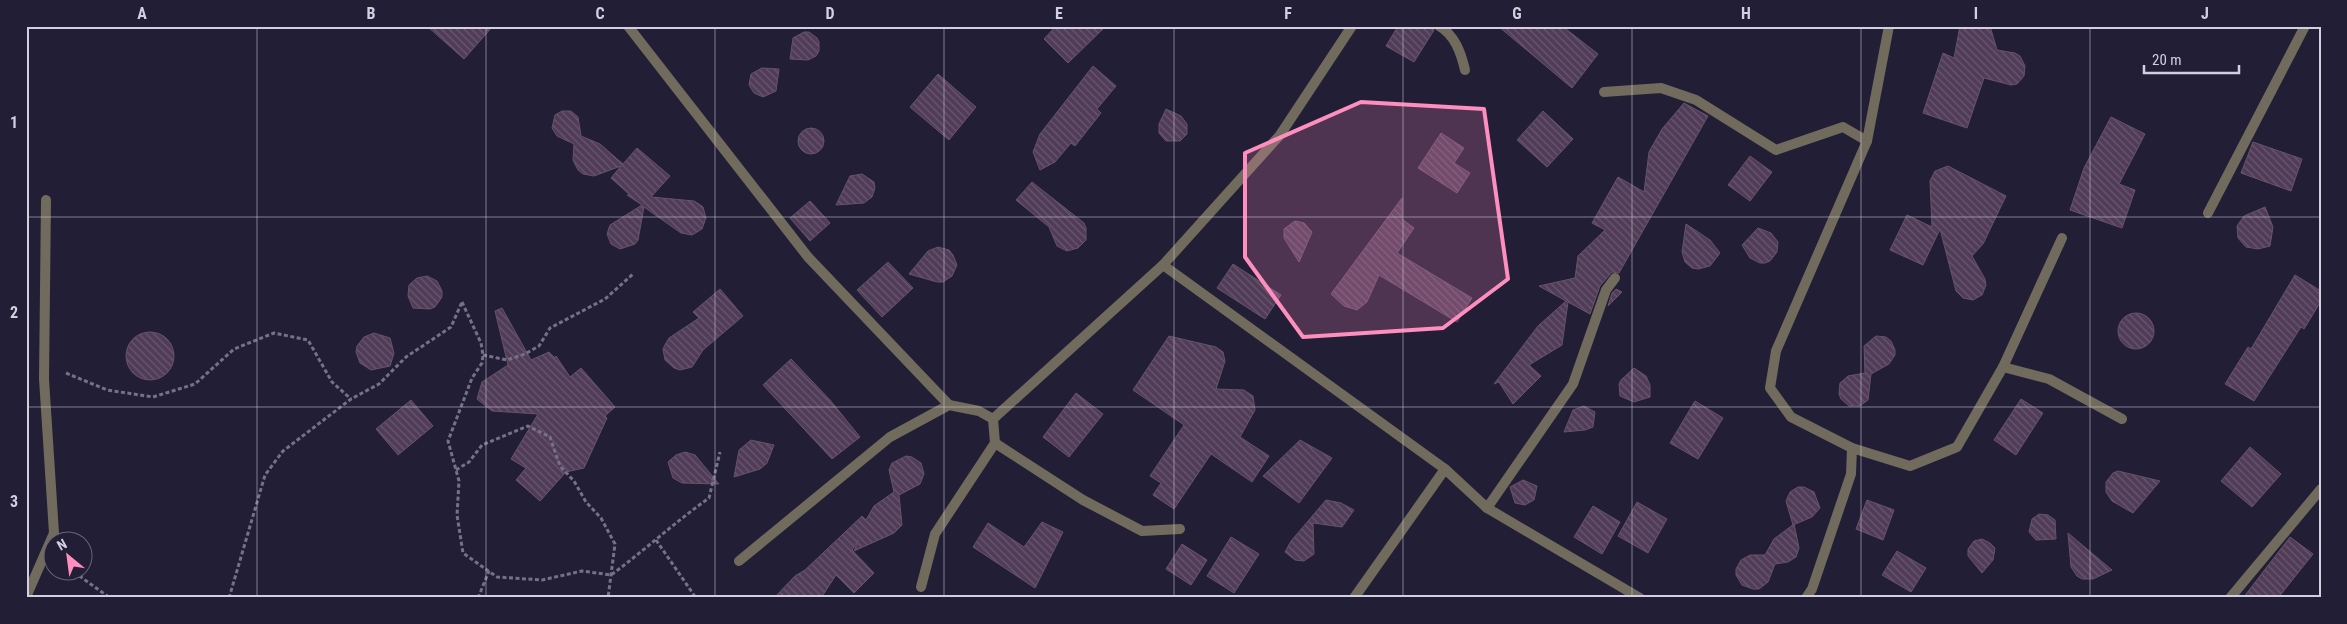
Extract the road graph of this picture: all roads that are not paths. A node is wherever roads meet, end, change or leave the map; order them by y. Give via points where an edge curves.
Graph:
1 (628, 26) edge
2 (1352, 26) edge
3 (1439, 26) edge
4 (1889, 26) edge
5 (2305, 26) edge
6 (1466, 70) dead end
7 (1604, 92) dead end
8 (1867, 141) junction
9 (46, 200) dead end
10 (2208, 213) dead end
11 (2062, 238) dead end
12 (1163, 265) junction
13 (1615, 278) dead end
14 (2003, 367) junction
15 (949, 405) junction
16 (993, 419) junction
17 (2122, 419) dead end
18 (996, 443) junction
19 (1852, 448) junction
20 (1445, 469) junction
21 (2321, 489) edge
22 (1487, 508) junction
23 (1180, 529) dead end
24 (739, 562) dead end
25 (921, 587) dead end
26 (26, 597) edge
27 (1354, 598) edge
28 (1640, 598) edge
29 (1806, 598) edge
30 (2230, 598) edge

1 - 15 street via 808,257
2 - 12 street via 1280,135
3 - 6 street via 1459,48
4 - 8 street
5 - 10 street
7 - 8 street via 1661,88 1696,100 1776,150 1843,127
8 - 19 street via 1776,351 1770,388 1791,417
9 - 26 street via 44,365 54,533
11 - 14 street
12 - 16 street
12 - 20 street
13 - 22 street via 1606,290 1573,384
14 - 17 street via 2049,379
14 - 19 street via 1957,447 1910,466
15 - 16 street via 979,411
15 - 24 street via 890,437
16 - 18 street
18 - 23 street via 1082,500 1142,531
18 - 25 street via 935,534
19 - 29 street via 1851,474 1812,589
20 - 22 street
20 - 27 street
21 - 30 street
22 - 28 street

